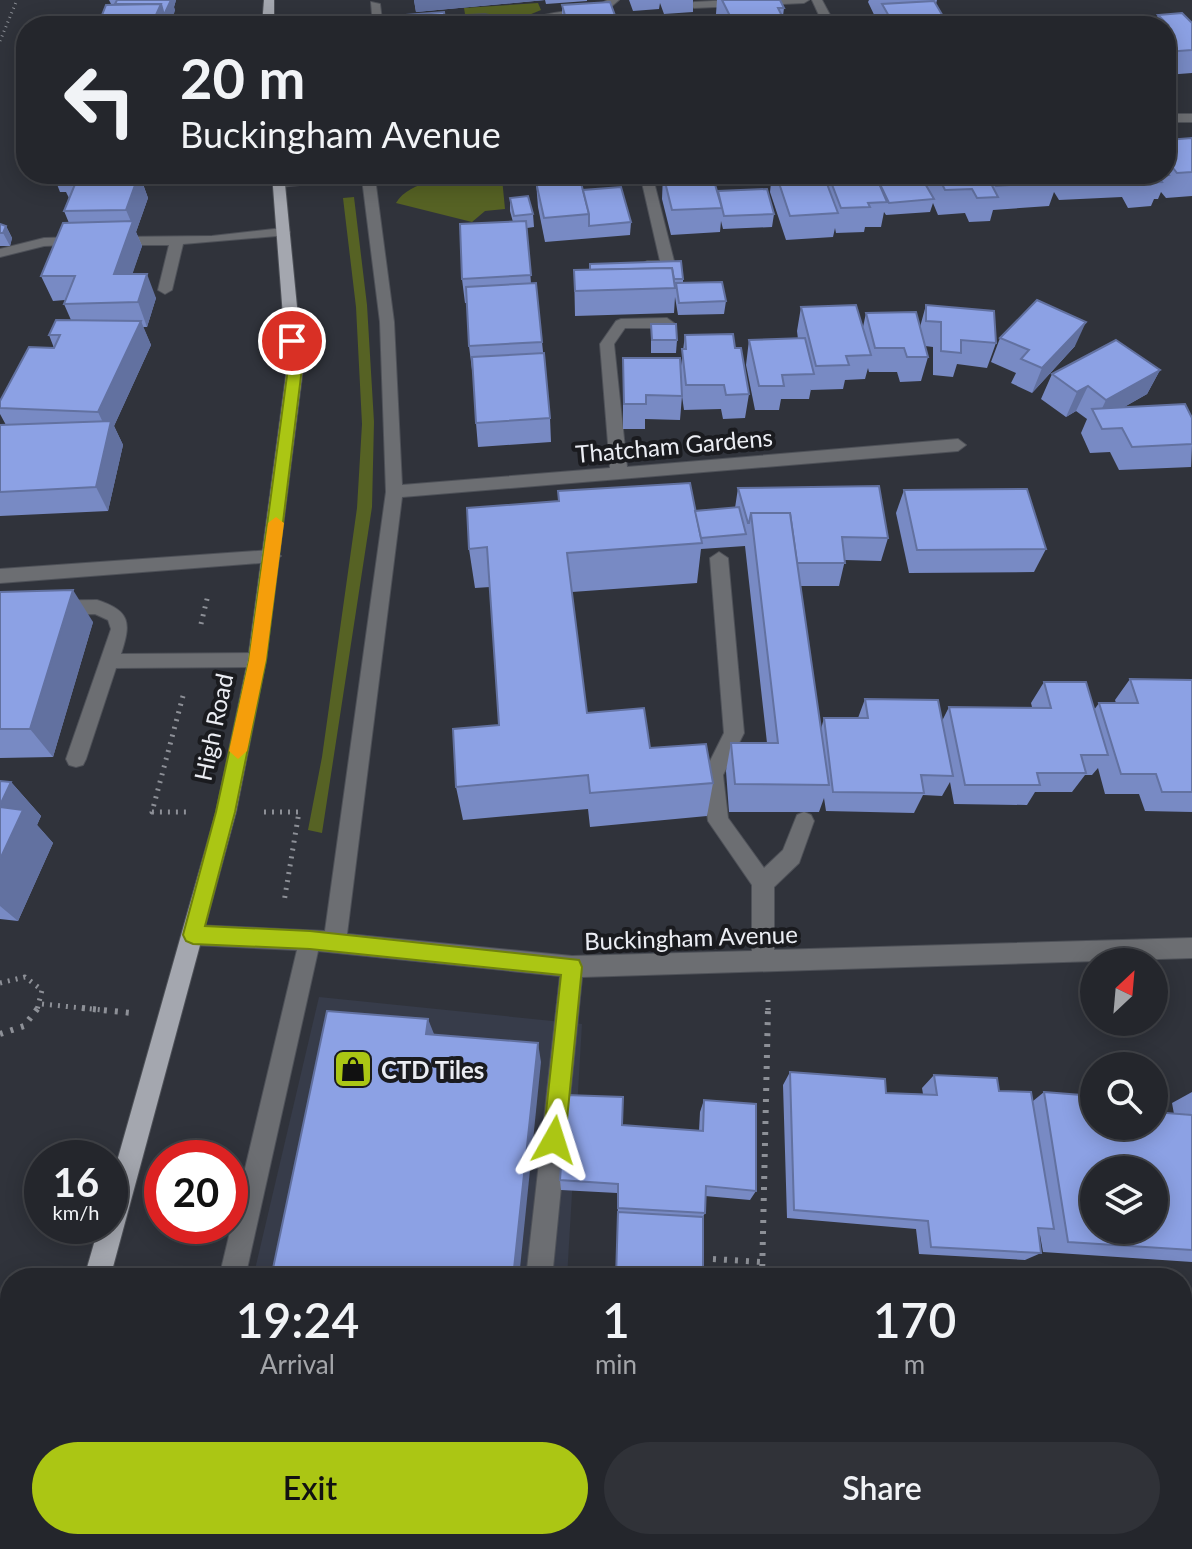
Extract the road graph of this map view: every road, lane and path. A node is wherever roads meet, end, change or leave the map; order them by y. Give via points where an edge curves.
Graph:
1 (17, 0) edge
2 (614, 0) edge
3 (804, 0) edge
4 (375, 4) dead end
5 (694, 5) dead end
6 (376, 16) edge
7 (552, 16) edge
8 (0, 41) edge
9 (279, 184) edge
10 (369, 184) edge
11 (648, 184) edge
12 (283, 232) junction
13 (177, 240) junction
14 (0, 253) edge
15 (627, 265) edge
16 (165, 290) dead end
17 (667, 323) edge
18 (958, 445) dead end
19 (619, 474) junction
20 (394, 492) junction
21 (272, 556) junction
22 (719, 558) dead end
23 (0, 576) edge
24 (0, 608) edge
25 (257, 660) junction
26 (109, 661) junction
27 (76, 759) dead end
28 (282, 813) dead end
29 (804, 821) edge
30 (763, 883) junction
31 (193, 935) junction
32 (274, 938) junction
33 (310, 940) junction
34 (335, 942) junction
35 (1192, 948) edge
36 (766, 961) junction
37 (572, 967) junction
38 (0, 983) edge
39 (42, 1004) junction
40 (170, 1017) junction
41 (0, 1035) edge
42 (713, 1259) dead end
43 (762, 1262) junction
44 (100, 1268) edge
45 (234, 1268) edge
46 (540, 1268) edge
47 (762, 1268) edge

1 - 8 path
2 - 7 street via 601,10
3 - 5 street
4 - 6 street
9 - 12 main road, High Road
10 - 20 street via 387,322
11 - 15 street via 668,265
12 - 13 street
12 - 21 main road, High Road via 295,368
13 - 14 street via 44,242
13 - 16 street
17 - 19 street via 621,324 607,344
18 - 19 street, Thatcham Gardens
19 - 20 street, Thatcham Gardens
20 - 34 street
21 - 23 street
21 - 25 main road, High Road
22 - 30 street via 734,733 713,775 718,821
24 - 26 street via 81,606 108,611 120,629
25 - 26 street
25 - 31 main road, High Road via 226,812
26 - 27 street
28 - 32 path via 299,812 288,888
29 - 30 street via 792,856
30 - 36 street
31 - 32 street, Buckingham Avenue
31 - 40 main road, High Road
32 - 33 street, Buckingham Avenue
33 - 34 street, Buckingham Avenue
33 - 45 street
34 - 37 street, Buckingham Avenue
35 - 36 street, Buckingham Avenue
36 - 37 street, Buckingham Avenue
36 - 43 path
37 - 46 street
38 - 39 path via 32,980 42,990
39 - 40 path
39 - 41 path via 23,1028
40 - 44 main road, High Road
42 - 43 path
43 - 47 path

